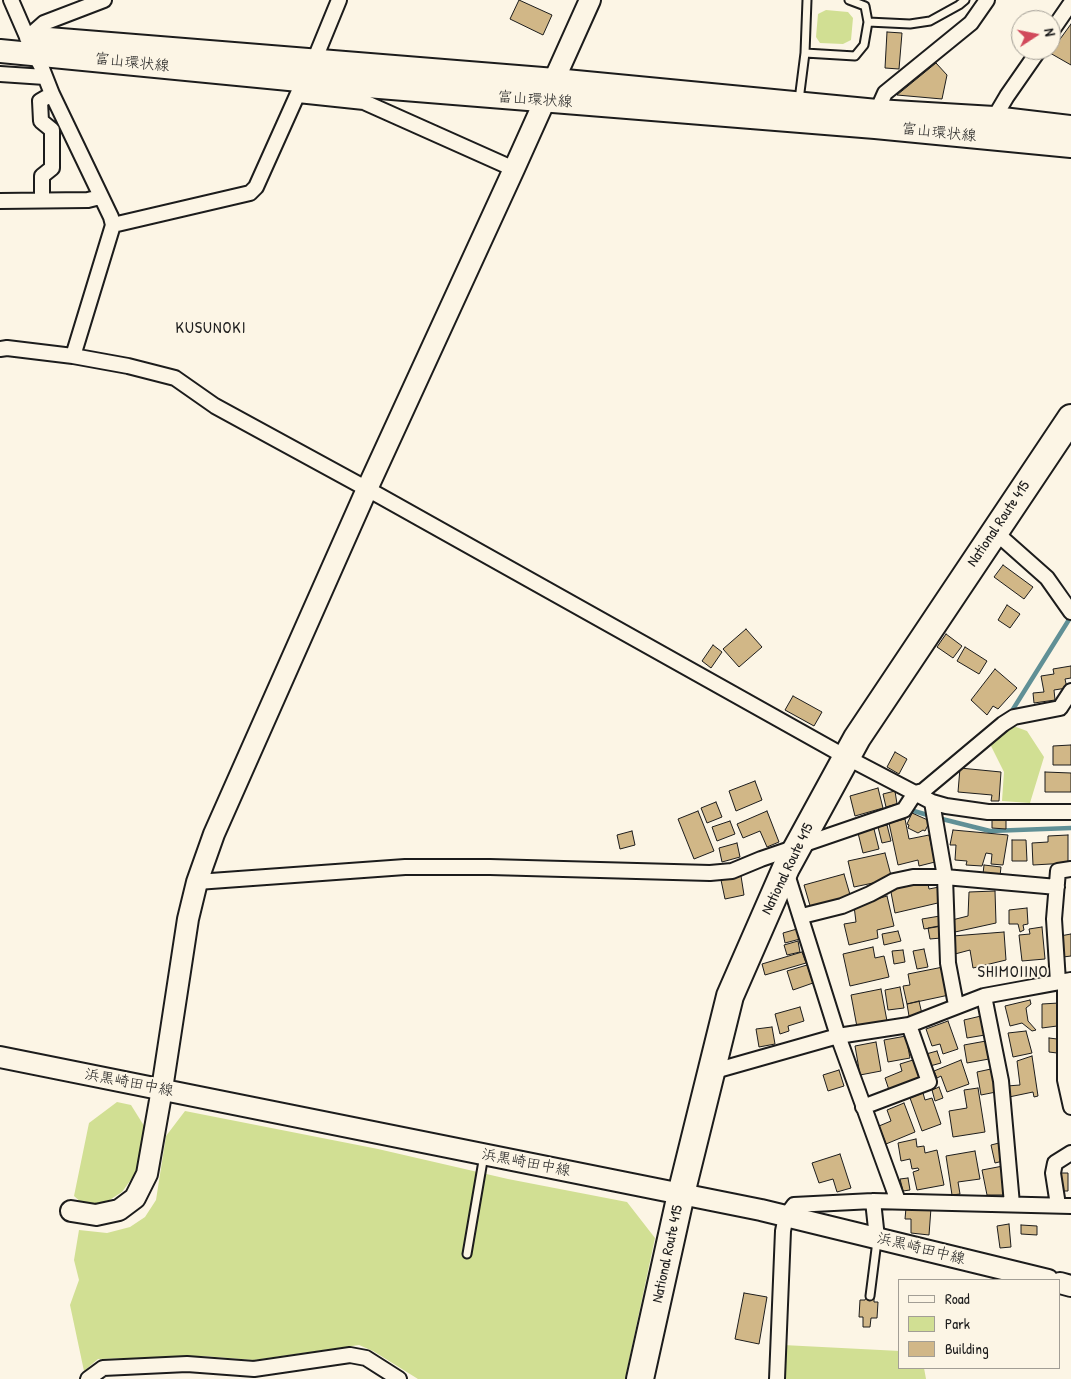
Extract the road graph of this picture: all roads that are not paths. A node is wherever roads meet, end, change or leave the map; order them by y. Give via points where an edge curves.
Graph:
1 (11, 0) edge
2 (104, 0) edge
3 (339, 0) edge
4 (588, 0) edge
5 (807, 0) edge
6 (849, 0) edge
7 (965, 0) edge
8 (987, 0) edge
9 (1071, 3) edge
10 (1061, 18) edge
11 (868, 22) junction
12 (0, 35) edge
13 (31, 46) junction
14 (0, 50) edge
15 (805, 53) junction
16 (1032, 60) edge
17 (0, 74) edge
18 (45, 77) junction
19 (305, 78) junction
20 (550, 90) junction
21 (52, 94) junction
22 (799, 104) junction
23 (994, 118) junction
24 (876, 119) junction
25 (1071, 127) edge
26 (1071, 146) edge
27 (514, 169) junction
28 (100, 197) junction
29 (42, 200) junction
30 (0, 201) edge
31 (113, 225) junction
32 (0, 349) edge
33 (73, 356) junction
34 (1071, 418) edge
35 (367, 489) junction
36 (994, 532) junction
37 (1071, 612) edge
38 (1071, 691) edge
39 (846, 757) junction
40 (915, 793) junction
41 (932, 802) junction
42 (1071, 812) edge
43 (791, 857) junction
44 (1071, 870) edge
45 (945, 877) junction
46 (197, 882) junction
47 (1057, 887) junction
48 (802, 916) junction
49 (1065, 981) edge
50 (984, 996) junction
51 (956, 1005) junction
52 (908, 1025) junction
53 (838, 1036) junction
54 (0, 1057) edge
55 (711, 1072) junction
56 (162, 1089) junction
57 (863, 1107) junction
58 (1071, 1107) edge
59 (1071, 1153) edge
60 (484, 1154) junction
61 (681, 1194) junction
62 (873, 1201) junction
63 (898, 1202) junction
64 (1012, 1204) junction
65 (1064, 1205) edge
66 (71, 1211) dead end
67 (786, 1216) junction
68 (877, 1238) junction
69 (467, 1254) dead end
70 (1044, 1279) edge
71 (870, 1296) dead end
72 (88, 1379) edge
73 (399, 1379) edge
74 (640, 1379) edge
75 (776, 1379) edge

1 - 13 street
2 - 13 street via 44,23
3 - 19 street
4 - 20 street
5 - 15 lane
6 - 11 lane via 865,6
7 - 11 lane via 930,21 910,24
8 - 24 street via 971,22 885,93
9 - 10 street
11 - 15 lane via 864,44 855,56
12 - 13 main road, 富山環状線
13 - 14 main road, 富山環状線
13 - 18 street
13 - 19 main road, 富山環状線
15 - 22 lane
16 - 23 street
17 - 18 street
18 - 21 street
19 - 20 main road, 富山環状線
19 - 27 street
19 - 31 street via 256,187 250,193
20 - 22 main road, 富山環状線
20 - 24 main road, 富山環状線
20 - 27 street
21 - 28 street
21 - 29 street via 40,101 41,121 52,130 52,168 42,176
22 - 24 main road, 富山環状線
23 - 24 main road, 富山環状線
23 - 25 main road, 富山環状線
24 - 26 main road, 富山環状線
27 - 35 street
28 - 29 street
28 - 31 street
29 - 30 street
31 - 33 street
32 - 33 street
33 - 35 street via 175,378 215,406
34 - 36 highway, National Route 415
35 - 39 street
35 - 46 street via 214,834
36 - 37 street via 1047,578
36 - 39 highway, National Route 415
38 - 40 street via 1060,708 1014,717 923,791
39 - 40 street
39 - 43 highway, National Route 415
40 - 41 street
40 - 43 street via 904,810
41 - 42 street via 988,812
41 - 45 street
43 - 46 street via 761,859 732,870 710,873 405,867
43 - 48 street
43 - 55 highway, National Route 415 via 730,996
44 - 47 street via 1058,871
45 - 47 street
45 - 48 street via 913,877 894,881 842,906
45 - 51 street via 948,963
46 - 56 street via 188,919
47 - 49 street via 1054,920
48 - 53 street
49 - 50 street
49 - 58 street via 1065,1080
50 - 51 street
50 - 64 street via 1001,1081
51 - 52 street
52 - 53 street
52 - 57 street via 929,1082
53 - 55 street
53 - 57 street
54 - 56 street, 浜黒崎田中線
55 - 61 highway, National Route 415
56 - 60 street, 浜黒崎田中線
56 - 66 street via 147,1174 135,1198 119,1210 96,1215
57 - 63 street
59 - 65 street via 1055,1163 1053,1173
60 - 61 street, 浜黒崎田中線
60 - 69 lane
61 - 67 street, 浜黒崎田中線
61 - 74 highway, National Route 415
62 - 63 street
62 - 67 street via 794,1205
62 - 68 street
63 - 64 street
64 - 65 street
67 - 68 street, 浜黒崎田中線
67 - 75 street
68 - 70 street, 浜黒崎田中線
68 - 71 lane
72 - 73 street via 102,1368 187,1364 254,1369 350,1356 366,1358

